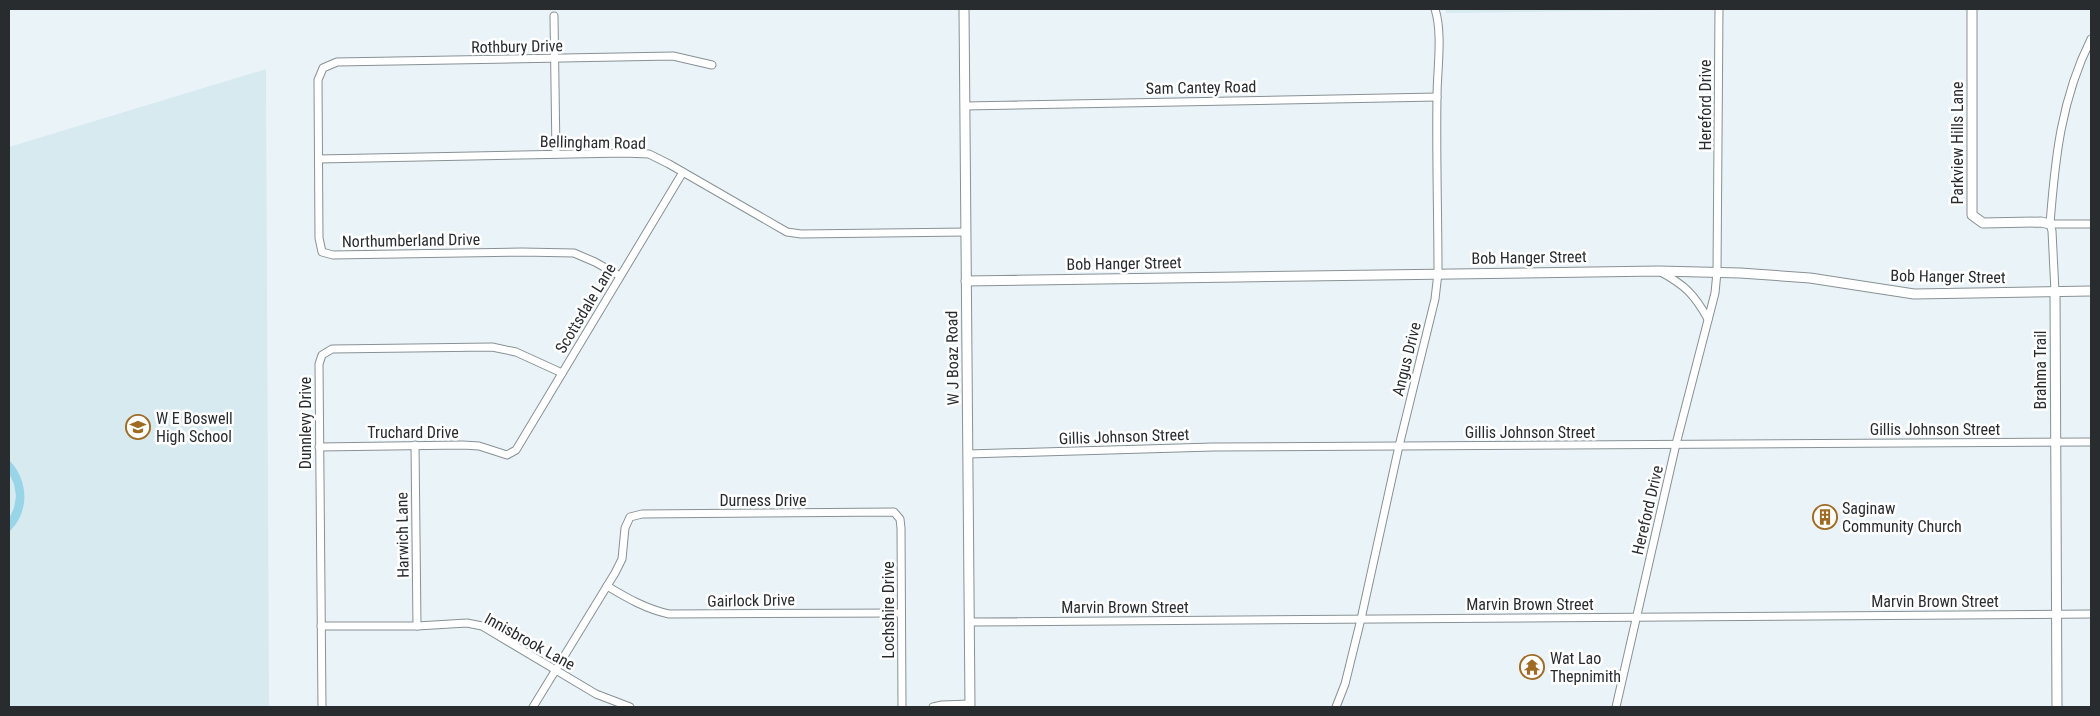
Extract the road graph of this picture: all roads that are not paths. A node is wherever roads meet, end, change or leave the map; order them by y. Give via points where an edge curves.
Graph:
1 (964, 9) edge
2 (1435, 9) edge
3 (1719, 9) edge
4 (1972, 9) edge
5 (554, 16) dead end
6 (2091, 39) edge
7 (554, 59) junction
8 (712, 65) dead end
9 (323, 68) joint
10 (1436, 96) junction
11 (965, 106) junction
12 (556, 154) junction
13 (319, 159) junction
14 (683, 172) junction
15 (2050, 224) junction
16 (2091, 224) edge
17 (966, 232) junction
18 (1659, 271) junction
19 (1717, 272) junction
20 (1438, 273) junction
21 (620, 276) junction
22 (966, 281) junction
23 (2091, 291) edge
24 (2055, 292) junction
25 (1708, 319) junction
26 (562, 373) junction
27 (2056, 442) junction
28 (2091, 442) edge
29 (1676, 444) junction
30 (415, 445) junction
31 (1399, 446) junction
32 (318, 447) junction
33 (968, 454) junction
34 (506, 455) joint
35 (897, 514) joint
36 (607, 586) junction
37 (901, 613) junction
38 (2057, 614) junction
39 (2091, 614) edge
40 (1637, 618) junction
41 (1361, 620) junction
42 (970, 622) junction
43 (321, 626) junction
44 (417, 626) junction
45 (555, 670) junction
46 (970, 705) edge
47 (322, 707) edge
48 (533, 707) edge
49 (630, 707) edge
50 (902, 707) edge
51 (933, 707) edge
52 (1336, 707) edge
53 (1616, 707) edge
54 (2057, 707) edge

1 - 11 street, W J Boaz Road
2 - 10 street, Angus Drive via 1438,17
3 - 19 street, Hereford Drive
4 - 15 street, Parkview Hills Lane via 1972,215 1982,223
5 - 7 street
6 - 15 street, Brahma Trail via 2070,92 2059,134
7 - 8 street, Rothbury Drive via 673,56
7 - 9 street, Rothbury Drive via 337,62
7 - 12 street
9 - 13 street, Northumberland Drive via 318,80
10 - 11 street, Sam Cantey Road
10 - 20 street, Angus Drive
11 - 17 street, W J Boaz Road
12 - 13 street, Bellingham Road
12 - 14 street, Bellingham Road via 649,154
13 - 21 street, Northumberland Drive via 319,238 322,252 574,254
14 - 17 street, Bellingham Road via 787,232
14 - 21 street, Scottsdale Lane
15 - 16 street, Parkview Hills Lane
15 - 24 street, Brahma Trail
17 - 22 street, W J Boaz Road
18 - 19 street, Bob Hanger Street
18 - 20 street, Bob Hanger Street
18 - 25 street via 1684,285
19 - 24 street, Bob Hanger Street via 1810,278 1914,294
19 - 25 street, Hereford Drive
20 - 22 street, Bob Hanger Street
20 - 31 street, Angus Drive via 1435,299
21 - 26 street, Scottsdale Lane
22 - 33 street, W J Boaz Road
23 - 24 street, Bob Hanger Street
24 - 27 street, Brahma Trail
25 - 29 street, Hereford Drive
26 - 32 street, Dunnlevy Drive via 516,352 492,347 332,349 322,356 319,364
26 - 34 street, Scottsdale Lane via 516,450
27 - 28 street, Gillis Johnson Street
27 - 29 street, Gillis Johnson Street
27 - 38 street, Brahma Trail
29 - 31 street, Gillis Johnson Street
29 - 40 street, Hereford Drive
30 - 32 street, Truchard Drive
30 - 34 street, Truchard Drive via 479,446
30 - 44 street, Harwich Lane
31 - 33 street, Gillis Johnson Street
31 - 41 street, Angus Drive
32 - 43 street, Dunnlevy Drive
33 - 42 street, W J Boaz Road
35 - 36 street, Durness Drive via 642,514 630,517 625,528 622,559
35 - 37 street, Lochshire Drive via 901,528
36 - 37 street, Gairlock Drive via 638,604 669,614
36 - 45 street
37 - 50 street, Lochshire Drive
38 - 39 street, Marvin Brown Street
38 - 40 street, Marvin Brown Street
38 - 54 street, Brahma Trail
40 - 41 street, Marvin Brown Street
40 - 53 street, Hereford Drive
41 - 42 street, Marvin Brown Street
41 - 52 street, Angus Drive
42 - 46 street, W J Boaz Road
43 - 44 street, Innisbrook Lane
43 - 47 street, Dunnlevy Drive
44 - 45 street, Innisbrook Lane via 467,623 482,626
45 - 48 street
45 - 49 street, Innisbrook Lane via 596,694
46 - 51 street

